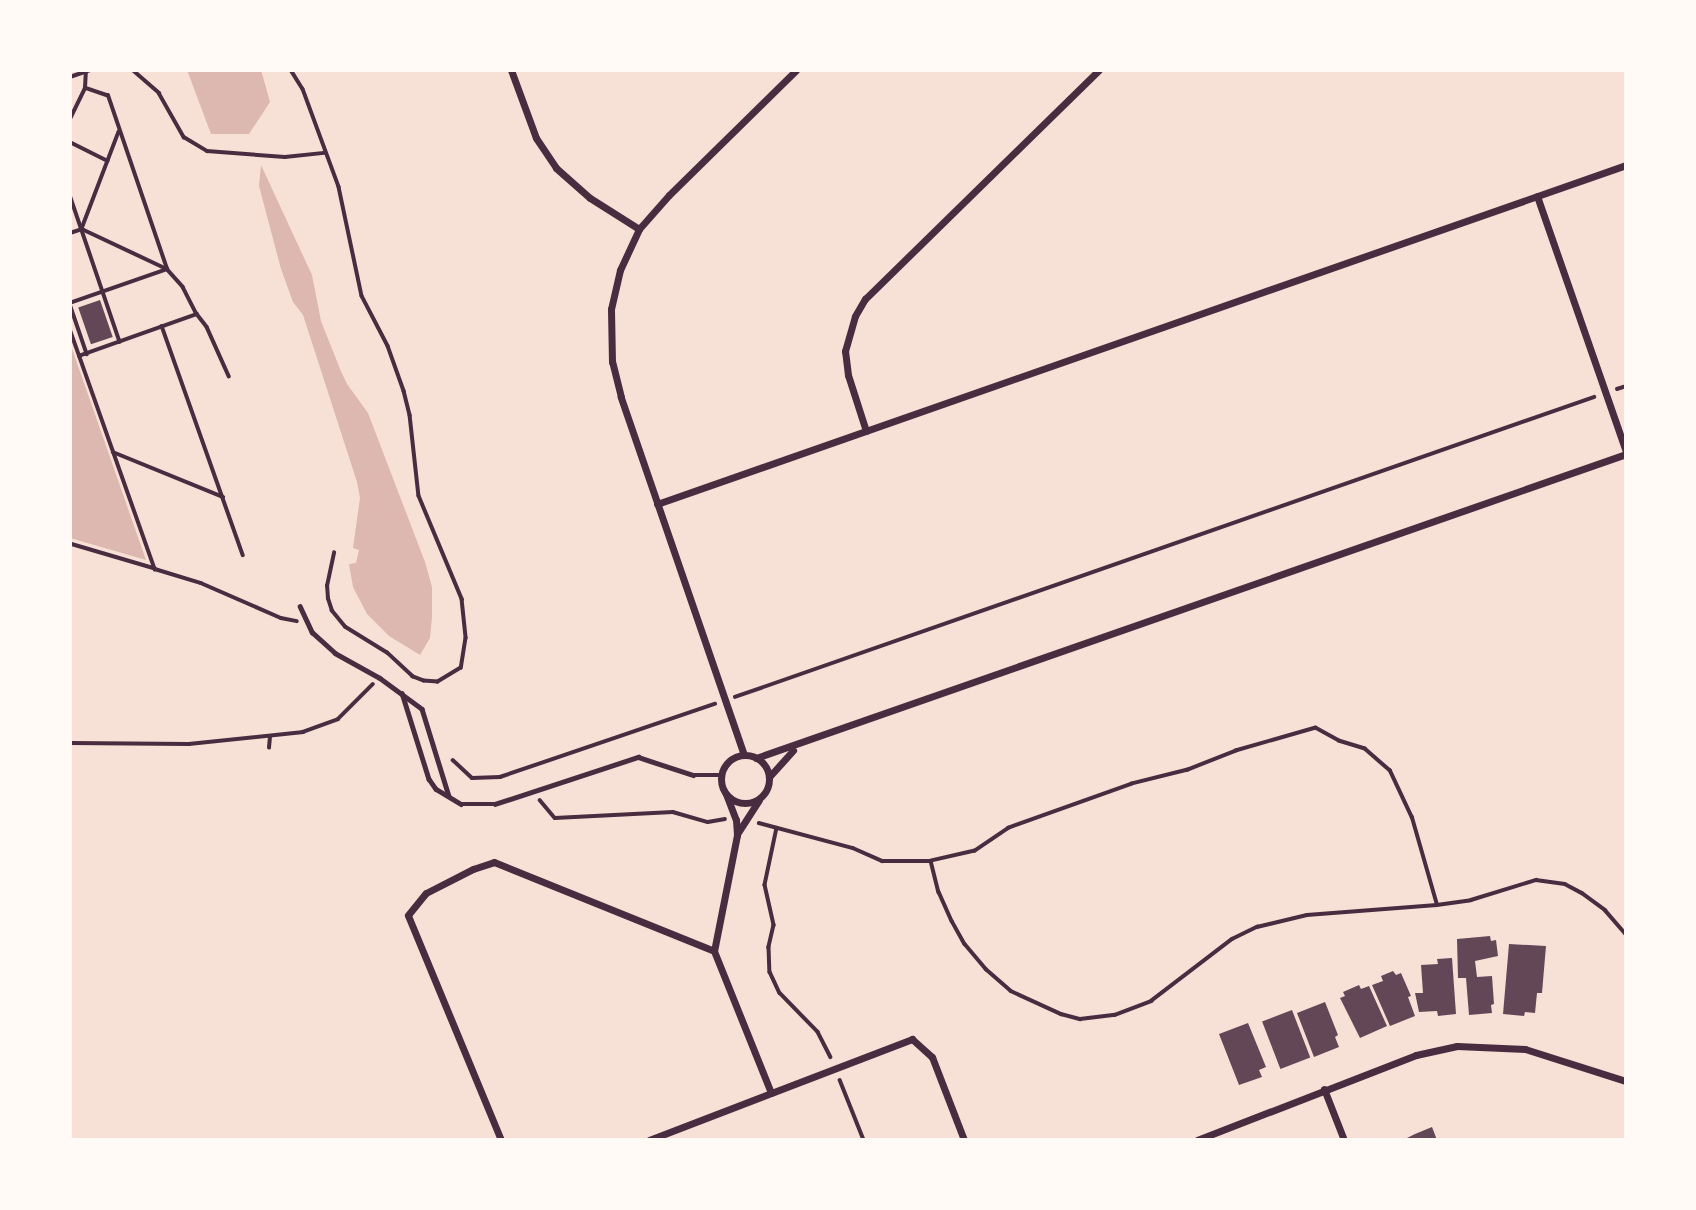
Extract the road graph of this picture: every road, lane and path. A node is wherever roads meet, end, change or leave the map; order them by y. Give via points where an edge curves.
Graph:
1 (88, 70) edge
2 (133, 70) edge
3 (291, 70) edge
4 (511, 70) edge
5 (796, 70) edge
6 (1099, 70) edge
7 (70, 77) edge
8 (85, 88) junction
9 (70, 119) edge
10 (120, 130) junction
11 (70, 142) edge
12 (324, 153) junction
13 (108, 161) junction
14 (1626, 164) edge
15 (70, 195) edge
16 (1537, 196) junction
17 (82, 229) junction
18 (639, 229) junction
19 (70, 233) edge
20 (167, 269) junction
21 (103, 292) junction
22 (70, 303) edge
23 (197, 314) junction
24 (162, 326) junction
25 (70, 329) edge
26 (120, 342) junction
27 (87, 354) junction
28 (79, 356) junction
29 (229, 376) dead end
30 (1626, 386) edge
31 (1606, 393) junction
32 (866, 431) junction
33 (113, 452) junction
34 (1626, 453) edge
35 (223, 497) junction
36 (657, 504) junction
37 (70, 544) edge
38 (334, 553) dead end
39 (243, 555) dead end
40 (155, 569) junction
41 (300, 606) dead end
42 (305, 619) junction
43 (380, 678) junction
44 (402, 693) junction
45 (725, 701) junction
46 (270, 737) junction
47 (70, 743) edge
48 (799, 745) junction
49 (270, 748) dead end
50 (744, 755) junction
51 (756, 758) junction
52 (453, 760) dead end
53 (530, 768) junction
54 (721, 775) junction
55 (769, 777) junction
56 (536, 789) junction
57 (726, 794) junction
58 (762, 795) junction
59 (449, 797) junction
60 (735, 816) junction
61 (746, 819) junction
62 (777, 828) junction
63 (737, 835) junction
64 (931, 861) junction
65 (1437, 905) junction
66 (1626, 934) edge
67 (714, 951) junction
68 (835, 1068) junction
69 (1626, 1081) edge
70 (1324, 1089) junction
71 (771, 1093) junction
72 (500, 1140) edge
73 (649, 1140) edge
74 (864, 1140) edge
75 (964, 1140) edge
76 (1196, 1140) edge
77 (1344, 1140) edge

1 - 7 path
1 - 8 path
2 - 12 path via 159,93 184,137 207,151 285,157
3 - 12 path via 303,89
4 - 18 street via 536,138 556,168 590,198
5 - 18 street
6 - 32 street via 860,307 845,351
8 - 9 path
8 - 10 path via 108,96
10 - 13 path
10 - 20 path
11 - 13 path
12 - 38 path via 340,187 362,296 388,346 404,391 419,496 462,598 466,638 461,668 438,682 424,681 345,627 328,599
13 - 17 path
14 - 16 street
15 - 17 path
16 - 31 street
16 - 32 street
17 - 19 path
17 - 20 path
17 - 21 path
18 - 36 street via 620,270 610,334 621,397
20 - 21 path
20 - 23 path via 183,286
21 - 22 path
21 - 26 path
22 - 27 path
23 - 24 path
23 - 29 path
24 - 26 path
24 - 35 path
25 - 28 path
26 - 27 path
27 - 28 path
28 - 33 path
30 - 31 path
31 - 34 street
31 - 45 path
32 - 36 street
33 - 35 path
33 - 40 path
34 - 48 street
35 - 39 path
36 - 45 street
37 - 40 path
40 - 42 path via 211,586 281,618
41 - 42 lane
42 - 43 lane via 335,653
43 - 44 lane
43 - 46 path via 329,724
44 - 59 lane via 429,779
44 - 59 lane via 427,717
45 - 50 street
45 - 53 path
46 - 47 path via 189,744
46 - 49 path
48 - 51 street
48 - 55 street
50 - 51 street
50 - 54 street via 732,759
51 - 55 street
52 - 53 path via 463,772 480,779
53 - 56 path
54 - 56 lane via 693,775 638,757
54 - 57 street
55 - 58 street
56 - 59 lane via 476,806
56 - 60 path via 542,805 555,818 673,812 708,822
57 - 58 street via 744,803
57 - 60 street
58 - 61 street
60 - 63 street
61 - 62 path
61 - 63 street
62 - 64 path via 853,848 882,861
62 - 68 path via 765,885 774,925 770,971 780,993 818,1032
63 - 67 street
64 - 65 path via 952,921 986,969 1011,991 1080,1019 1115,1015 1151,1001 1213,952 1257,927 1307,915
64 - 65 path via 975,851 1009,828 1132,783 1188,770 1316,728 1365,749 1390,771 1412,818
65 - 66 path via 1471,900 1522,883 1551,881 1582,893
67 - 71 street
67 - 72 street via 494,862 426,892 408,915
68 - 71 street
68 - 74 path
68 - 75 street via 912,1039 932,1057
69 - 70 street via 1525,1049 1476,1045 1416,1055
70 - 76 street
70 - 77 street
71 - 73 street

